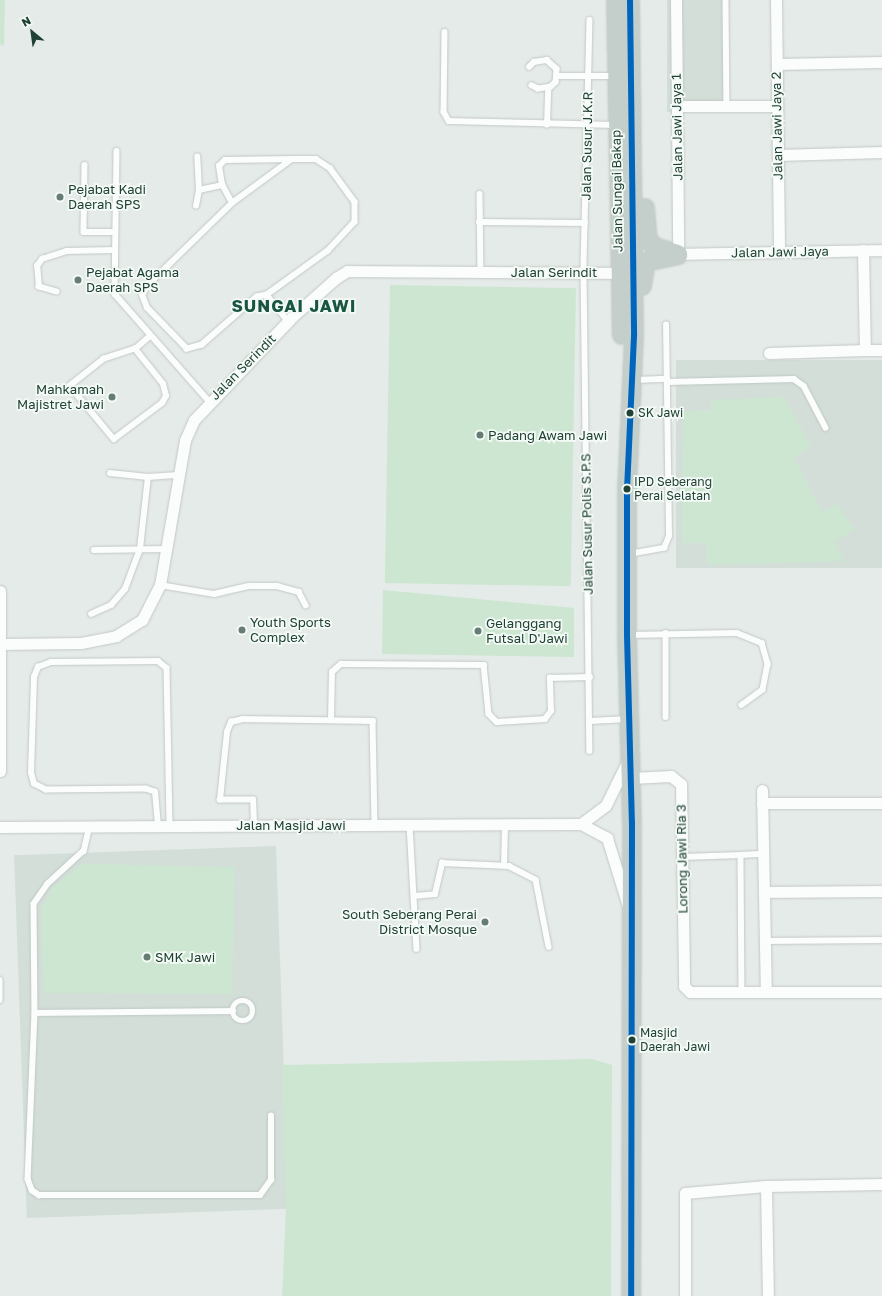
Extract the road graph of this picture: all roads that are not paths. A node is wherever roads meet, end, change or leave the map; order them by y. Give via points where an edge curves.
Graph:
1 (616, 0) edge
2 (630, 0) edge
3 (676, 0) edge
4 (726, 0) edge
5 (776, 0) edge
6 (590, 20) dead end
7 (445, 32) dead end
8 (882, 62) edge
9 (777, 64) junction
10 (529, 67) dead end
11 (558, 76) junction
12 (588, 76) junction
13 (616, 76) junction
14 (532, 86) dead end
15 (548, 89) junction
16 (677, 106) junction
17 (727, 106) junction
18 (777, 106) junction
19 (625, 122) junction
20 (547, 124) junction
21 (587, 124) junction
22 (117, 151) dead end
23 (882, 152) edge
24 (778, 155) junction
25 (197, 157) dead end
26 (292, 159) junction
27 (86, 165) dead end
28 (222, 185) junction
29 (199, 190) junction
30 (480, 194) dead end
31 (232, 203) junction
32 (196, 206) dead end
33 (479, 222) junction
34 (585, 223) junction
35 (114, 232) junction
36 (114, 250) junction
37 (863, 250) junction
38 (882, 250) edge
39 (779, 252) junction
40 (678, 254) junction
41 (481, 272) junction
42 (584, 272) junction
43 (626, 273) junction
44 (57, 292) dead end
45 (267, 295) junction
46 (288, 321) junction
47 (666, 325) dead end
48 (150, 336) junction
49 (634, 336) junction
50 (135, 349) junction
51 (865, 350) junction
52 (882, 350) edge
53 (769, 353) dead end
54 (629, 381) junction
55 (667, 381) junction
56 (209, 401) junction
57 (826, 428) dead end
58 (110, 473) dead end
59 (178, 475) junction
60 (148, 477) junction
61 (140, 549) junction
62 (166, 549) junction
63 (94, 550) dead end
64 (627, 554) junction
65 (160, 585) junction
66 (0, 591) edge
67 (306, 605) dead end
68 (91, 614) dead end
69 (666, 633) junction
70 (627, 635) junction
71 (1, 651) edge
72 (590, 677) junction
73 (742, 705) dead end
74 (666, 717) dead end
75 (0, 719) edge
76 (331, 719) junction
77 (629, 719) junction
78 (590, 721) junction
79 (590, 751) dead end
80 (630, 756) junction
81 (0, 771) edge
82 (632, 778) junction
83 (762, 790) dead end
84 (882, 803) edge
85 (762, 804) junction
86 (410, 824) junction
87 (505, 824) junction
88 (581, 824) junction
89 (254, 825) junction
90 (375, 825) junction
91 (90, 826) junction
92 (164, 826) junction
93 (0, 827) edge
94 (763, 854) junction
95 (741, 855) junction
96 (682, 857) junction
97 (504, 866) junction
98 (882, 891) edge
99 (764, 892) junction
100 (414, 896) junction
101 (630, 914) junction
102 (882, 940) edge
103 (765, 941) junction
104 (549, 947) dead end
105 (417, 949) dead end
106 (0, 980) edge
107 (742, 992) junction
108 (766, 992) junction
109 (882, 992) edge
110 (0, 1000) edge
111 (233, 1012) dead end
112 (35, 1013) junction
113 (270, 1116) dead end
114 (882, 1184) edge
115 (766, 1186) junction
116 (631, 1296) edge
117 (685, 1296) edge
118 (768, 1296) edge

1 - 13 highway, Jalan Sungai Bakap
2 - 19 highway, Jalan Sungai Bakap
3 - 16 street, Jalan Jawi Jaya 1
4 - 17 lane
5 - 9 street, Jalan Jawi Jaya 2
6 - 12 lane, Jalan Susur J.K.R
7 - 20 lane via 444,112 449,121
8 - 9 street
9 - 18 street, Jalan Jawi Jaya 2
10 - 11 lane via 534,62 547,60 557,69
11 - 12 lane
11 - 15 lane
12 - 13 lane
12 - 21 lane, Jalan Susur J.K.R
13 - 19 highway, Jalan Sungai Bakap
14 - 15 lane
15 - 20 lane
16 - 17 street
16 - 40 street, Jalan Jawi Jaya 1
17 - 18 street
18 - 24 street, Jalan Jawi Jaya 2
19 - 21 lane
19 - 40 highway via 645,179 648,240 655,247
19 - 43 highway, Jalan Sungai Bakap
20 - 21 lane
21 - 34 lane, Jalan Susur J.K.R
22 - 35 lane
23 - 24 street
24 - 39 street, Jalan Jawi Jaya 2
25 - 29 lane
26 - 28 lane via 225,160 219,166
26 - 31 lane
26 - 45 lane via 316,159 330,168 347,188 358,213 349,231 328,251
27 - 35 lane via 84,232
28 - 29 lane
28 - 31 lane
29 - 32 lane
30 - 33 lane
31 - 45 lane via 149,284 142,300 187,349 202,345 257,297
33 - 34 lane
33 - 41 lane
34 - 42 lane, Jalan Susur J.K.R
35 - 36 lane
36 - 44 lane via 67,251 42,259 37,266 39,287 44,292
36 - 48 lane via 115,294
37 - 38 street, Jalan Jawi Jaya
37 - 39 street, Jalan Jawi Jaya
37 - 51 street
39 - 40 street, Jalan Jawi Jaya
40 - 49 highway via 646,262
41 - 42 street, Jalan Serindit
41 - 46 street, Jalan Serindit via 347,271
42 - 43 street, Jalan Serindit
42 - 72 lane, Jalan Susur Polis S.P.S
43 - 49 highway, Jalan Sungai Bakap
43 - 54 highway, Jalan Sungai Bakap via 624,366
45 - 46 lane
46 - 56 street, Jalan Serindit
47 - 55 lane
48 - 50 lane
48 - 56 lane
49 - 54 highway, Jalan Sungai Bakap
50 - 50 lane via 163,384 166,396 162,403 114,439 70,386 99,362
51 - 52 street
51 - 53 street
54 - 55 lane
54 - 64 highway, Jalan Sungai Bakap
55 - 57 lane via 794,378 804,386
55 - 64 lane via 669,536 664,548
56 - 59 street, Jalan Serindit via 194,420 185,440
58 - 60 lane
59 - 60 lane
59 - 62 street, Jalan Serindit
60 - 61 lane
61 - 62 lane
61 - 63 lane via 115,553
61 - 68 lane via 125,589 111,605
62 - 65 street, Jalan Serindit
64 - 70 highway, Jalan Sungai Bakap
65 - 67 lane via 214,594 249,586 277,586 299,592
65 - 71 street, Jalan Serindit via 142,620 116,636
66 - 71 street
69 - 70 lane
69 - 73 lane via 737,633 762,643 768,664 763,690
69 - 74 lane
70 - 77 highway, Jalan Sungai Bakap
71 - 75 street
72 - 76 lane via 550,678 551,711 545,719 497,722 489,714 484,665 341,664 332,672
72 - 78 lane, Jalan Susur Polis S.P.S
75 - 81 street
76 - 89 lane via 244,719 231,722 220,779 220,800 253,800
76 - 90 lane via 373,721
77 - 78 lane
77 - 80 highway, Jalan Sungai Bakap
78 - 79 lane, Jalan Susur Polis S.P.S
80 - 82 highway, Jalan Sungai Bakap
80 - 88 street via 606,805
82 - 96 street, Lorong Jawi Ria 3 via 671,776 681,784
82 - 101 highway, Jalan Sungai Bakap
83 - 85 street
84 - 85 street
85 - 94 street
86 - 87 street, Jalan Masjid Jawi
86 - 90 street, Jalan Masjid Jawi
86 - 100 lane
87 - 88 street, Jalan Masjid Jawi
87 - 97 lane
88 - 101 street, Jalan Masjid Jawi via 607,838
89 - 90 street, Jalan Masjid Jawi
89 - 92 street, Jalan Masjid Jawi
91 - 92 street, Jalan Masjid Jawi
91 - 93 street, Jalan Masjid Jawi
91 - 112 lane via 84,851 48,884 34,904
92 - 92 lane via 167,668 158,661 51,662 38,667 34,677 31,773 34,784 46,790 146,788 155,792
94 - 95 lane
94 - 99 street
95 - 96 lane
95 - 107 lane
96 - 107 street, Lorong Jawi Ria 3 via 684,986 690,992
97 - 100 lane via 442,863 435,894
97 - 104 lane via 536,880
98 - 99 street
99 - 103 street
100 - 105 lane
101 - 116 highway, Jalan Sungai Bakap
102 - 103 lane
103 - 108 street
106 - 110 lane
107 - 108 street
108 - 109 street
111 - 112 lane
112 - 113 lane via 28,1179 32,1190 39,1195 260,1195 271,1180
114 - 115 street
115 - 117 street via 685,1193
115 - 118 street

